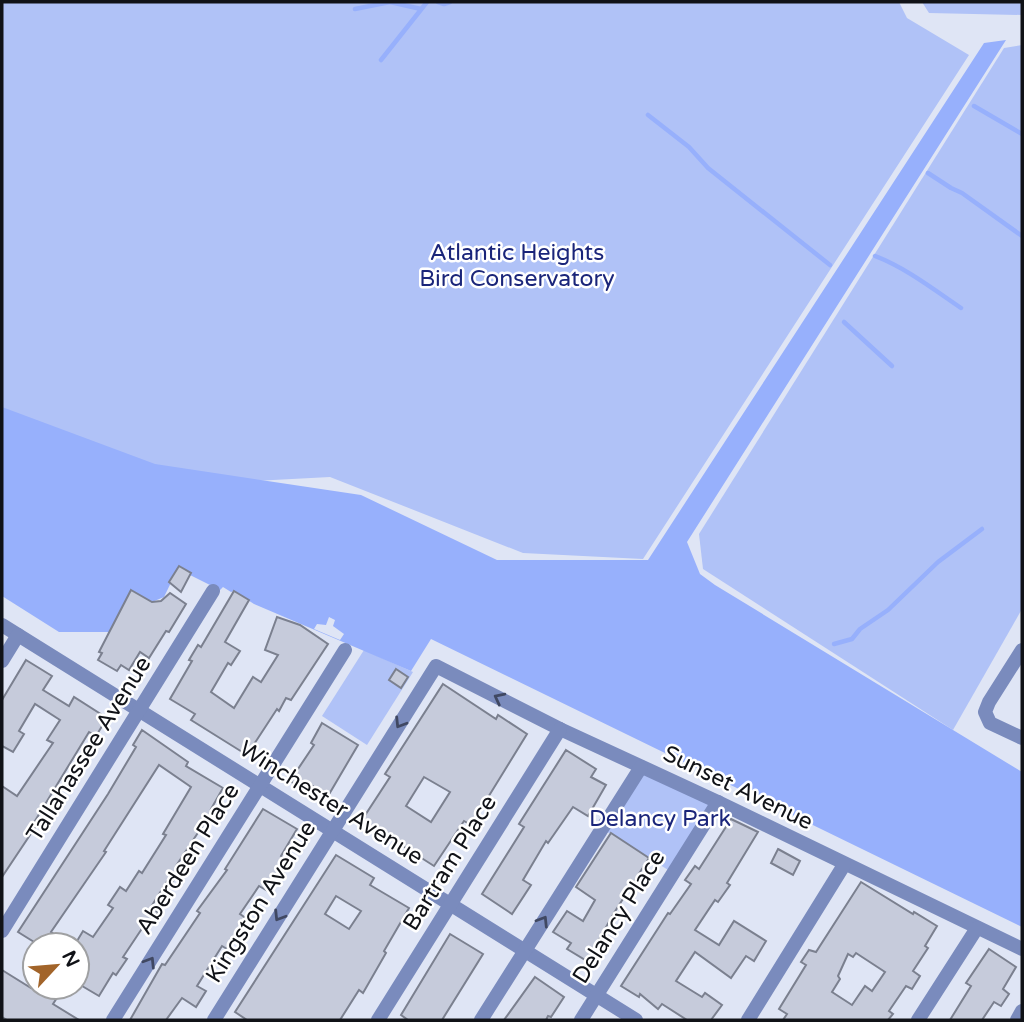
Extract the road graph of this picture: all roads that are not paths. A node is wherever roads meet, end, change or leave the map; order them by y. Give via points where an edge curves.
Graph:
1 (213, 591) dead end
2 (2, 625) edge
3 (18, 635) junction
4 (345, 650) dead end
5 (1022, 650) edge
6 (2, 661) edge
7 (436, 666) joint
8 (139, 711) junction
9 (560, 729) junction
10 (1022, 738) edge
11 (640, 767) junction
12 (260, 786) junction
13 (718, 802) junction
14 (332, 831) junction
15 (844, 865) junction
16 (450, 904) junction
17 (977, 928) junction
18 (2, 930) edge
19 (1022, 949) edge
20 (524, 951) junction
21 (596, 995) junction
22 (1022, 1012) edge
23 (113, 1020) edge
24 (214, 1020) edge
25 (378, 1020) edge
26 (481, 1020) edge
27 (581, 1020) edge
28 (636, 1020) edge
29 (748, 1020) edge
30 (918, 1020) edge
31 (1017, 1020) edge

1 - 8 street, Tallahassee Avenue
2 - 3 street, Winchester Avenue
3 - 6 street
3 - 8 street, Winchester Avenue
4 - 12 street, Aberdeen Place
5 - 10 street via 989,702 986,716 995,726
9 -> 7 street, Sunset Avenue
7 -> 14 street, Kingston Avenue
8 - 12 street, Winchester Avenue
8 - 18 street, Tallahassee Avenue
9 - 11 street, Sunset Avenue
9 - 16 street, Bartram Place
11 - 13 street, Sunset Avenue
20 -> 11 street
12 - 14 street, Winchester Avenue
23 -> 12 street, Aberdeen Place
13 - 15 street, Sunset Avenue
13 - 21 street, Delancy Place
14 - 16 street, Winchester Avenue
14 -> 24 street, Kingston Avenue
15 - 17 street, Sunset Avenue
15 - 29 street
16 - 20 street, Winchester Avenue
16 - 25 street, Bartram Place
17 - 19 street, Sunset Avenue
17 - 30 street
20 - 21 street, Winchester Avenue
20 - 26 street
21 - 27 street, Delancy Place
21 - 28 street, Winchester Avenue
22 - 31 street

